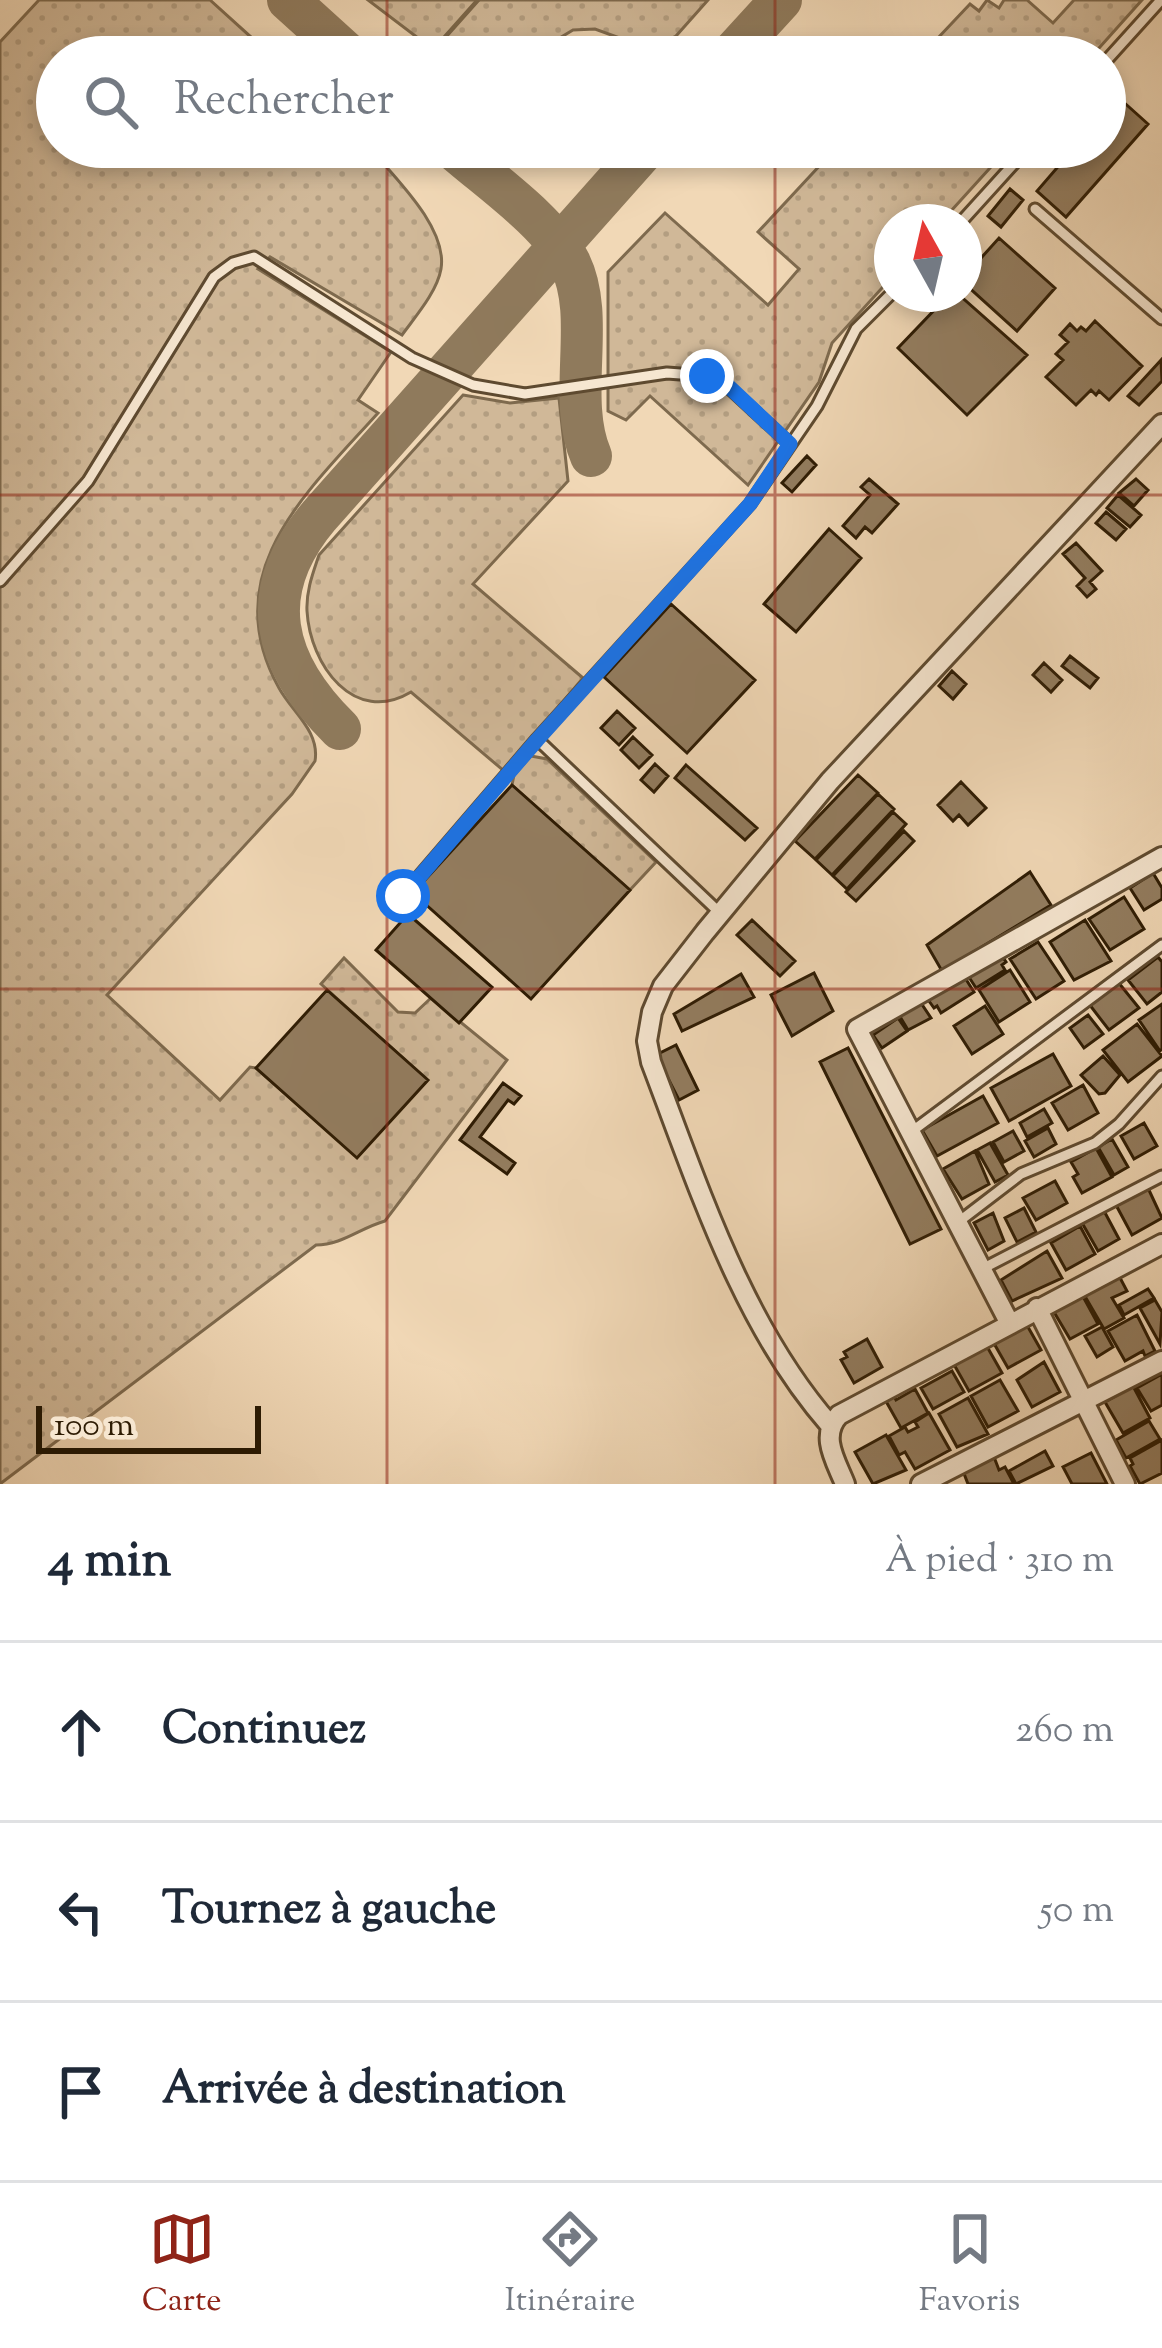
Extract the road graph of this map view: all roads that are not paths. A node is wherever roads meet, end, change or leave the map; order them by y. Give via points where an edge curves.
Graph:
1 (1161, 0) edge
2 (1126, 39) edge
3 (1010, 168) edge
4 (977, 204) edge
5 (1035, 208) dead end
6 (874, 310) edge
7 (1162, 319) edge
8 (1162, 424) edge
9 (790, 444) junction
10 (0, 580) edge
11 (537, 740) junction
12 (1162, 857) edge
13 (403, 896) dead end
14 (720, 913) junction
15 (1162, 946) edge
16 (1162, 1076) edge
17 (911, 1132) junction
18 (1162, 1176) edge
19 (957, 1223) junction
20 (1162, 1244) edge
21 (980, 1270) junction
22 (1036, 1308) junction
23 (1010, 1324) junction
24 (1162, 1361) edge
25 (1083, 1403) junction
26 (830, 1425) junction
27 (845, 1484) edge
28 (922, 1484) edge
29 (1125, 1484) edge

1 - 2 lane
3 - 4 lane
5 - 7 lane
6 - 9 lane
8 - 14 street via 830,781
9 - 10 lane via 707,376 667,373 525,394 472,385 412,358 254,256 214,277 88,481
9 - 11 lane via 750,504
11 - 13 lane
11 - 14 lane
12 - 17 street via 860,1026
14 - 26 street via 663,986 647,1041 651,1062 731,1260 772,1342
15 - 17 lane
16 - 19 lane via 1094,1143 1021,1174
17 - 19 street
18 - 21 lane
19 - 21 street
20 - 22 street
21 - 23 street
22 - 23 street
22 - 25 street
23 - 26 street
24 - 25 street
25 - 28 street
25 - 29 street
26 - 27 street

